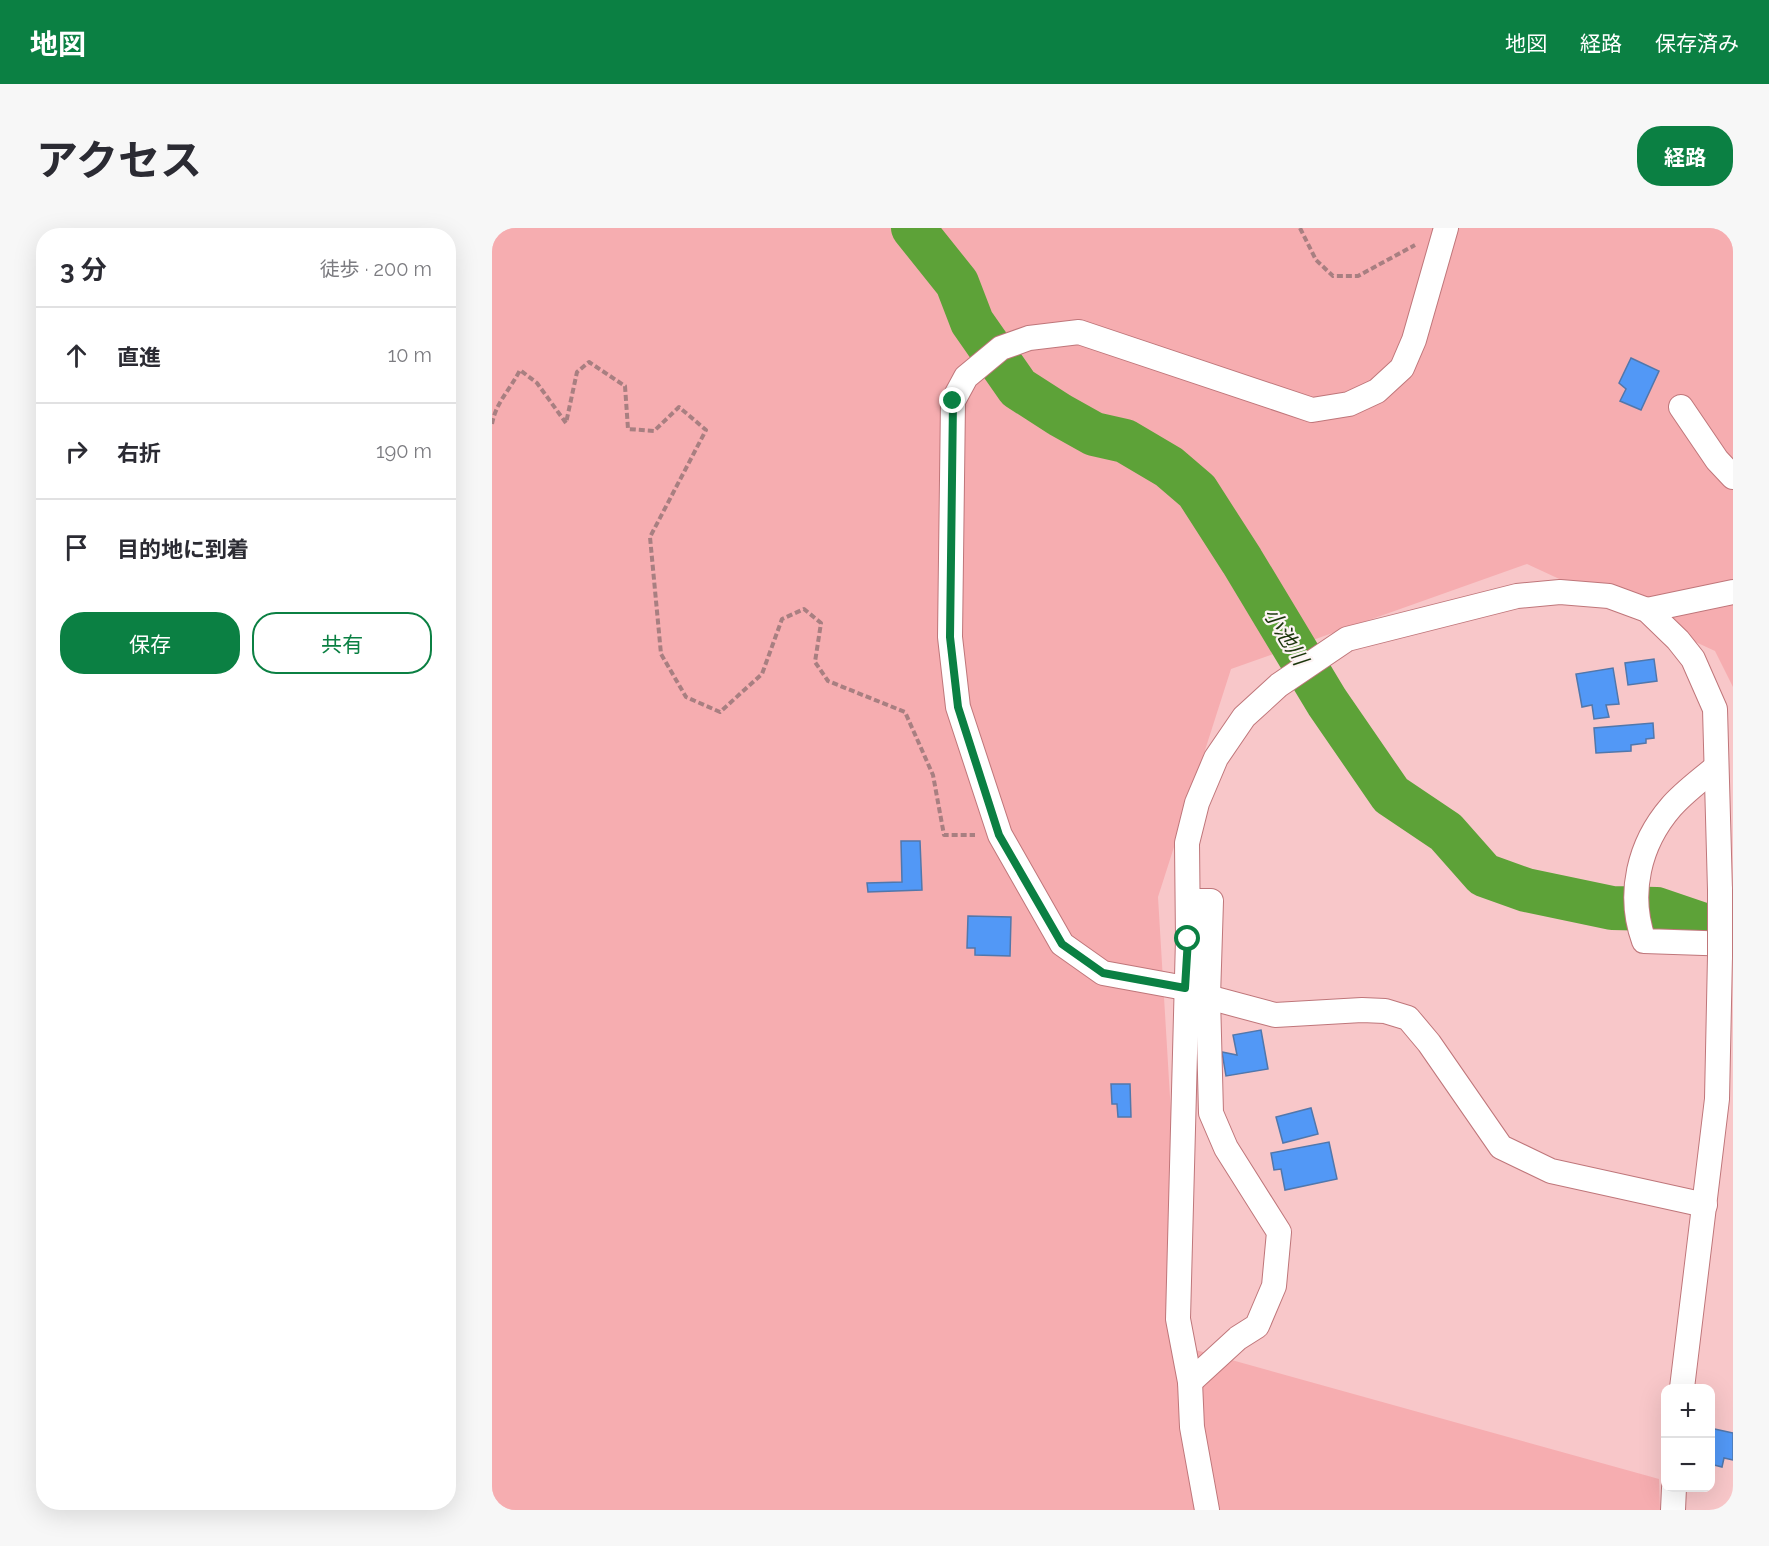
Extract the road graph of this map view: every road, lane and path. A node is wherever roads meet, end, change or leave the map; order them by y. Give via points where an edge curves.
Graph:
1 (1300, 228) edge
2 (1446, 228) edge
3 (1421, 242) dead end
4 (1681, 406) dead end
5 (492, 424) edge
6 (1733, 477) edge
7 (1733, 592) edge
8 (1647, 610) junction
9 (1716, 767) junction
10 (999, 835) junction
11 (1188, 901) junction
12 (1727, 950) edge
13 (1185, 988) junction
14 (1208, 997) junction
15 (1705, 1205) junction
16 (1190, 1382) junction
17 (1683, 1384) edge
18 (1674, 1492) edge
19 (1207, 1510) edge
20 (1673, 1510) edge

1 - 3 path via 1316,260 1333,276 1358,276
2 - 10 street via 1414,340 1402,368 1377,391 1349,404 1312,410 1079,332 1029,338 1001,348 966,377 953,401 950,637 958,707
4 - 6 street
5 - 10 path via 495,407 520,370 537,383 566,423 576,372 588,362 626,386 628,429 654,431 680,407 706,430 650,537 661,654 686,697 720,711 762,674 782,619 804,609 821,623 815,662 828,681 905,712 933,775 944,835
7 - 8 street
8 - 9 street via 1693,659 1714,709
8 - 11 street via 1609,596 1560,592 1516,596 1347,639 1279,685 1244,717 1216,758 1197,803 1187,843
9 - 12 street, bridge via 1720,890
9 - 12 street via 1672,806 1647,840 1636,885 1644,940
10 - 13 street via 1062,944 1103,973
11 - 13 street
11 - 14 street via 1211,901
12 - 15 street
13 - 16 street via 1178,1319
14 - 15 street via 1275,1015 1373,1010 1408,1018 1501,1147 1551,1171
14 - 16 street via 1211,1113 1226,1148 1279,1232 1274,1286 1257,1326
15 - 17 street
16 - 19 street via 1192,1427
18 - 20 street

